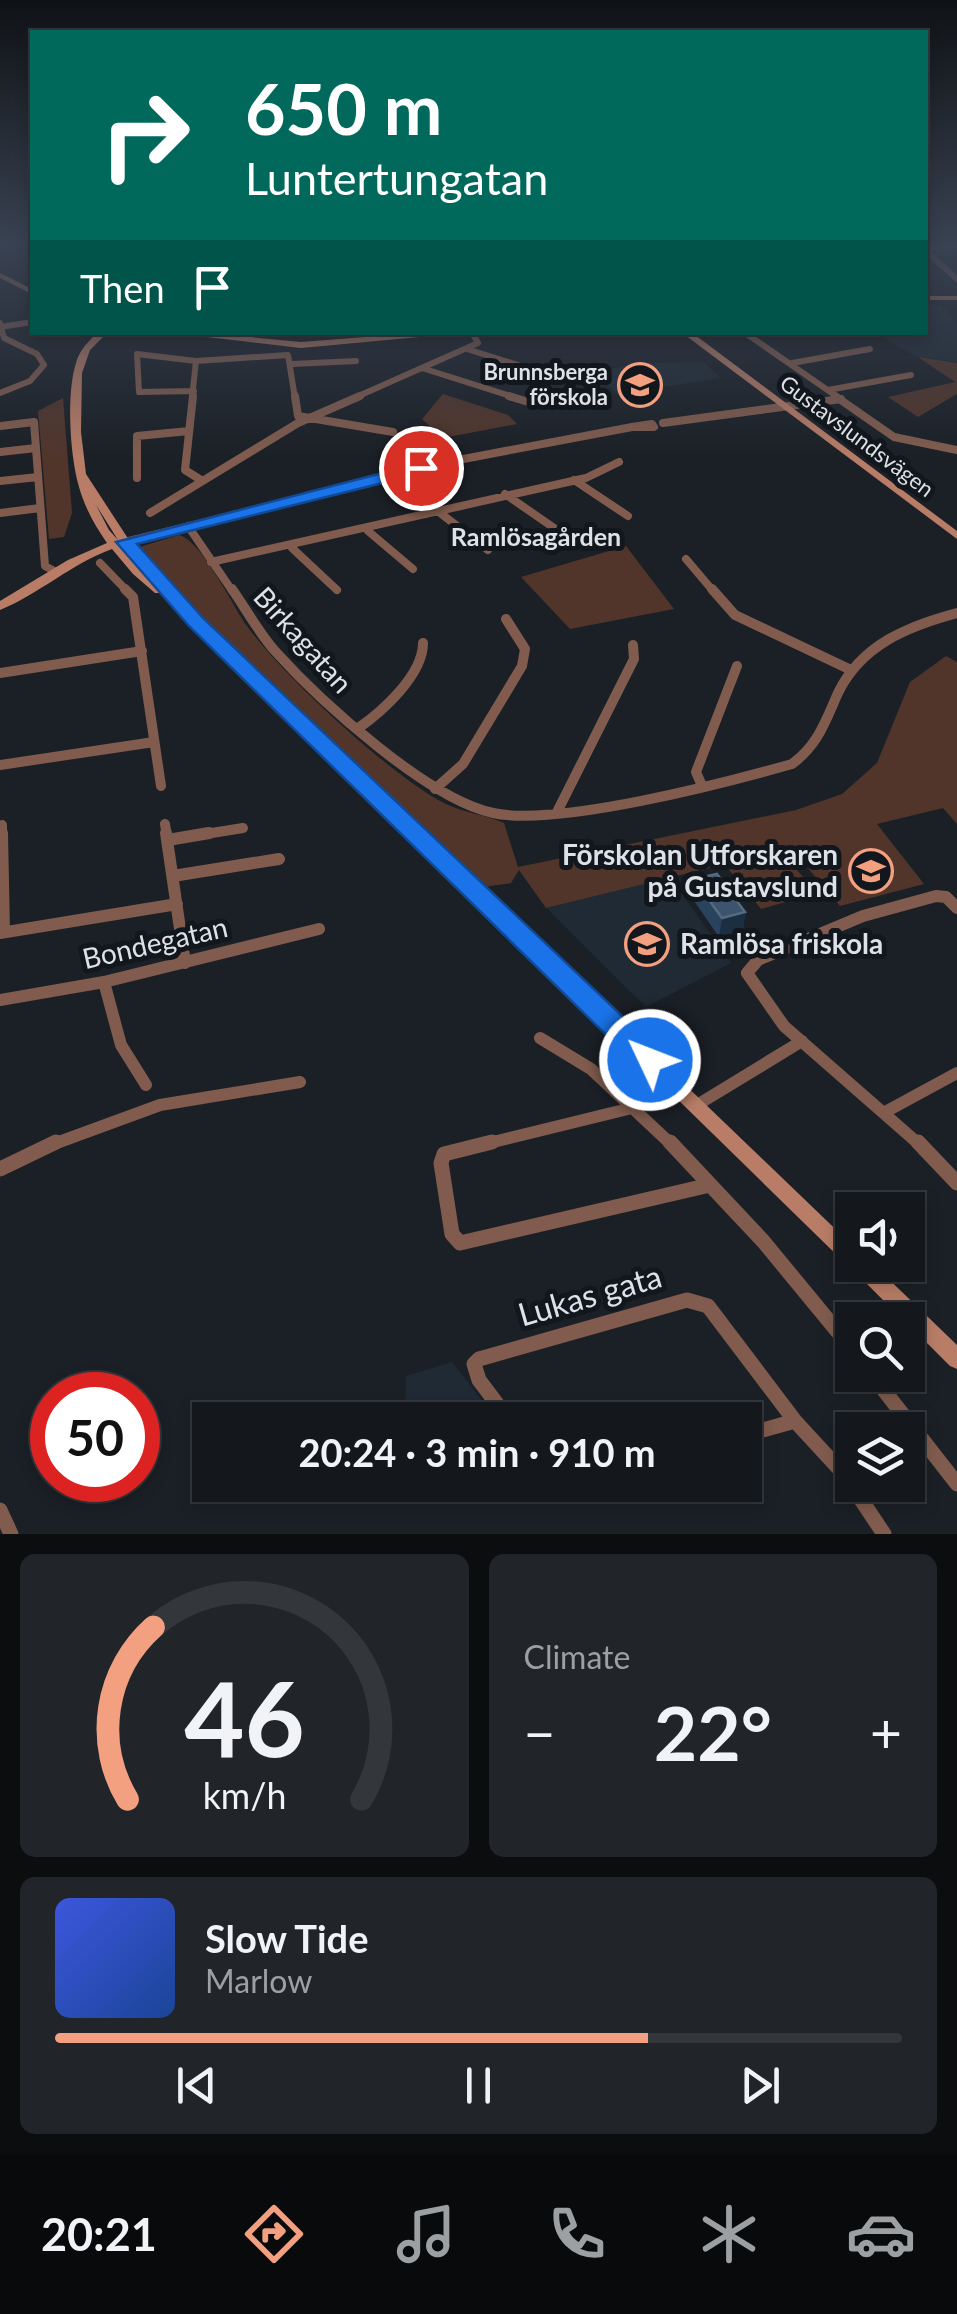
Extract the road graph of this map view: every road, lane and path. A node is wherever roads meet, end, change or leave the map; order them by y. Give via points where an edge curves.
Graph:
1 (30, 325) edge
2 (0, 326) edge
3 (48, 335) edge
4 (104, 335) edge
5 (198, 335) edge
6 (425, 335) edge
7 (472, 335) edge
8 (688, 335) edge
9 (748, 335) edge
10 (466, 349) junction
11 (870, 349) dead end
12 (196, 360) junction
13 (79, 361) junction
14 (356, 361) dead end
15 (792, 363) junction
16 (292, 364) junction
17 (422, 368) junction
18 (543, 373) dead end
19 (911, 376) dead end
20 (828, 390) junction
21 (194, 391) junction
22 (0, 393) edge
23 (572, 398) dead end
24 (841, 400) junction
25 (785, 407) junction
26 (308, 418) junction
27 (663, 423) dead end
28 (0, 426) edge
29 (632, 427) dead end
30 (190, 430) junction
31 (393, 432) dead end
32 (36, 448) junction
33 (957, 450) edge
34 (0, 452) edge
35 (619, 462) dead end
36 (80, 472) junction
37 (38, 477) junction
38 (137, 478) dead end
39 (201, 480) junction
40 (574, 480) junction
41 (0, 481) edge
42 (505, 494) junction
43 (40, 508) junction
44 (439, 512) junction
45 (0, 513) edge
46 (150, 513) dead end
47 (628, 516) dead end
48 (188, 526) junction
49 (557, 530) dead end
50 (368, 531) junction
51 (957, 536) edge
52 (125, 542) junction
53 (111, 546) junction
54 (292, 548) junction
55 (488, 550) dead end
56 (686, 558) dead end
57 (211, 562) junction
58 (100, 563) dead end
59 (413, 568) dead end
60 (56, 572) junction
61 (337, 590) dead end
62 (0, 606) edge
63 (957, 614) edge
64 (506, 619) dead end
65 (196, 622) junction
66 (422, 643) dead end
67 (634, 645) dead end
68 (142, 651) junction
69 (737, 666) dead end
70 (851, 670) junction
71 (0, 673) edge
72 (357, 730) junction
73 (154, 742) junction
74 (0, 765) edge
75 (161, 786) dead end
76 (702, 786) junction
77 (435, 789) junction
78 (556, 814) junction
79 (166, 824) dead end
80 (2, 826) edge
81 (243, 828) dead end
82 (168, 840) junction
83 (280, 860) dead end
84 (173, 876) junction
85 (177, 904) junction
86 (957, 908) edge
87 (320, 929) dead end
88 (2, 932) edge
89 (185, 963) junction
90 (104, 982) junction
91 (0, 1000) edge
92 (540, 1038) dead end
93 (802, 1042) junction
94 (957, 1073) edge
95 (300, 1082) dead end
96 (146, 1084) dead end
97 (697, 1105) junction
98 (632, 1108) junction
99 (887, 1111) junction
100 (0, 1169) edge
101 (957, 1183) edge
102 (710, 1185) junction
103 (835, 1240) edge
104 (878, 1282) edge
105 (835, 1327) edge
106 (957, 1359) edge
107 (885, 1392) edge
108 (495, 1402) edge
109 (900, 1412) edge
110 (794, 1420) junction
111 (762, 1430) edge
112 (925, 1445) edge
113 (835, 1466) edge
114 (957, 1484) edge
115 (863, 1502) edge
116 (0, 1510) edge
117 (11, 1534) edge
118 (884, 1534) edge

1 - 2 street
2 - 22 street via 4,338 37,354 44,365 30,381
3 - 13 main road via 73,346
4 - 13 main road
5 - 6 main road via 289,344
7 - 10 street via 478,343
8 - 25 main road, Gustavslundsvägen
9 - 15 street
10 - 17 street
10 - 18 street
11 - 15 street
12 - 16 street via 282,354
12 - 21 street
12 - 21 street via 137,355 140,392
13 - 36 main road via 74,430
14 - 16 street
15 - 20 street
16 - 26 street via 296,412
17 - 23 street via 535,404
17 - 26 street
19 - 20 street
20 - 24 street
21 - 30 street
24 - 25 street
24 - 33 street via 899,439
25 - 27 street
25 - 51 main road, Gustavslundsvägen
26 - 31 street
26 - 39 street
28 - 32 street via 34,422
29 - 48 street via 480,454
30 - 38 street via 136,436
30 - 39 street via 184,470
32 - 34 street
32 - 37 street
35 - 40 street
36 - 52 main road
36 - 53 main road
37 - 41 street
37 - 43 street
39 - 46 street
40 - 42 street
40 - 47 street
42 - 44 street
42 - 49 street
43 - 45 street
43 - 60 street via 45,566
44 - 50 street
44 - 55 street
48 - 52 street
48 - 57 street, Birkagatan
50 - 54 street
50 - 59 street
52 - 53 main road
52 - 65 main road
53 - 60 main road via 76,557
53 - 65 main road
54 - 57 street
54 - 61 street
56 - 70 street via 734,615
57 - 72 street, Birkagatan via 265,640
58 - 68 street via 132,596
60 - 62 main road
63 - 70 street, Birkagatan via 897,633
64 - 77 street via 525,646 522,666 463,764
65 - 97 main road
66 - 72 street, Birkagatan via 422,654 383,711
67 - 78 street via 634,659
68 - 71 street
68 - 73 street
69 - 76 street via 696,772
70 - 76 street, Birkagatan via 809,754 779,770
72 - 77 street, Birkagatan
73 - 74 street
73 - 75 street
76 - 78 street, Birkagatan
77 - 78 street, Birkagatan via 496,814
79 - 82 street
80 - 88 street
81 - 82 street
82 - 84 street
83 - 84 street
84 - 85 street
85 - 88 street
85 - 89 street
86 - 93 street via 946,897 928,897 816,932 750,965 750,981
87 - 89 street, Bondegatan
89 - 90 street, Bondegatan
90 - 91 street, Bondegatan
90 - 96 street via 121,1045
92 - 98 street via 582,1061
93 - 97 street
93 - 99 street
94 - 99 street
95 - 100 street via 160,1105 80,1131
97 - 103 main road
98 - 102 street
98 - 102 street via 444,1154 452,1234 470,1244
99 - 101 street
102 - 105 street via 789,1266
104 - 106 main road
107 - 109 street
108 - 110 street, Lukas gata via 478,1380 479,1359 686,1300 708,1306
110 - 111 street
110 - 113 street, Lukas gata
112 - 114 street
115 - 118 street, Lukas gata
116 - 117 street

